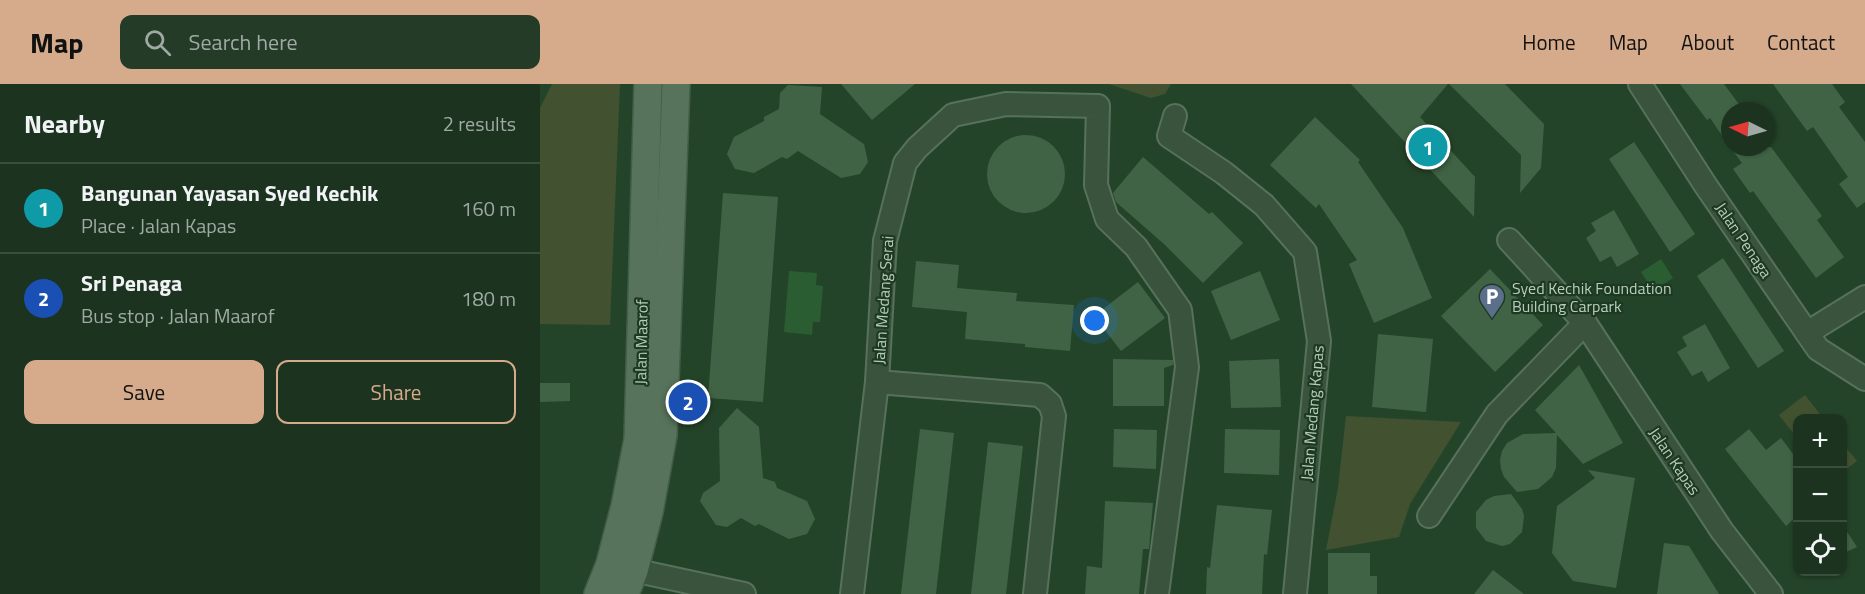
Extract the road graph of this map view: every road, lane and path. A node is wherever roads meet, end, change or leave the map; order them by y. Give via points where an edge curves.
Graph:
1 (648, 84) edge
2 (676, 84) edge
3 (1640, 84) edge
4 (1175, 116) dead end
5 (1509, 240) dead end
6 (1865, 297) edge
7 (1585, 323) junction
8 (1807, 333) junction
9 (1865, 379) edge
10 (877, 382) junction
11 (1429, 516) dead end
12 (623, 576) edge
13 (598, 594) edge
14 (744, 594) edge
15 (852, 594) edge
16 (1035, 594) edge
17 (1157, 594) edge
18 (1295, 594) edge
19 (1771, 594) edge

1 - 12 main road, Jalan Maarof via 638,439 625,506
2 - 12 main road, Jalan Maarof via 663,435 649,512
3 - 8 street, Jalan Penaga
4 - 18 street, Jalan Medang Kapas via 1169,136 1264,205 1305,252 1319,341
5 - 7 street, Jalan Kapas
6 - 8 street
7 - 11 street via 1497,414
7 - 19 street, Jalan Kapas via 1722,531
8 - 9 street, Jalan Penaga via 1818,349
10 - 15 street, Jalan Medang Serai
10 - 16 street via 1040,395 1050,404 1054,416
10 - 17 street, Jalan Medang Serai via 885,241 905,163 917,148 953,115 1006,104 1098,106 1096,185 1107,219 1136,247 1180,310 1187,367
12 - 13 main road, Jalan Maarof
12 - 14 street

